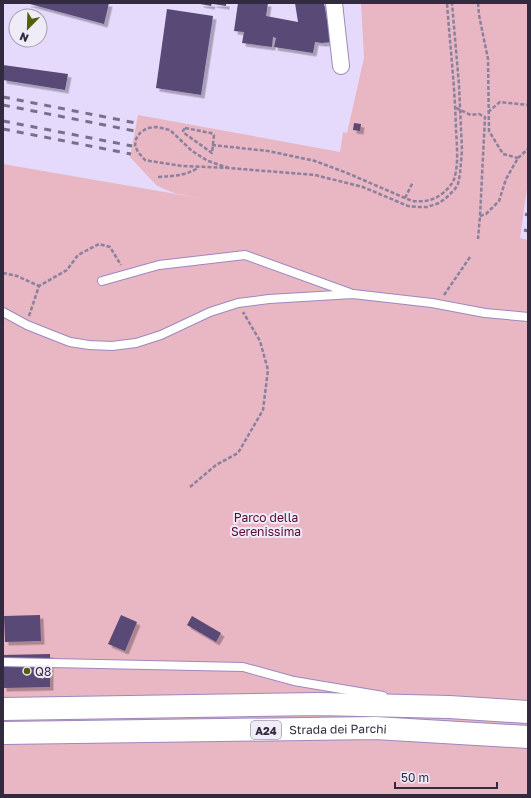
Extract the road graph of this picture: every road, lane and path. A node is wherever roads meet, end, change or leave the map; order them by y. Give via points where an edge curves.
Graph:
1 (334, 3) edge
2 (447, 3) edge
3 (452, 3) edge
4 (478, 3) edge
5 (341, 66) dead end
6 (528, 105) edge
7 (456, 108) junction
8 (460, 110) junction
9 (488, 112) junction
10 (212, 145) junction
11 (528, 149) edge
12 (518, 158) junction
13 (199, 167) junction
14 (229, 168) junction
15 (158, 177) dead end
16 (413, 182) dead end
17 (405, 198) junction
18 (480, 216) junction
19 (478, 239) dead end
20 (470, 257) dead end
21 (3, 273) edge
22 (126, 274) junction
23 (102, 281) dead end
24 (39, 286) junction
25 (353, 294) junction
26 (238, 303) junction
27 (432, 303) junction
28 (3, 312) edge
29 (528, 317) edge
30 (27, 324) junction
31 (190, 487) dead end
32 (3, 662) edge
33 (449, 707) junction
34 (3, 709) edge
35 (528, 712) edge
36 (3, 733) edge
37 (528, 737) edge

1 - 5 street
2 - 7 path
3 - 8 path
4 - 9 path via 488,59
6 - 9 path via 500,102
7 - 8 path
7 - 17 path via 457,152 452,183 448,189 431,200 420,202
8 - 14 path via 462,150 458,184 446,198 427,207 408,206 363,187 326,177
8 - 18 path via 485,117
9 - 12 path via 488,131 503,154
10 - 10 path via 212,153 183,131 185,128 211,133 214,135
10 - 17 path via 268,151 315,161
11 - 12 path
12 - 18 path via 506,179 499,201 486,214
13 - 14 path
13 - 14 path via 145,160 136,148 136,139 147,128 167,130 173,132 192,151 208,161
13 - 15 path via 179,176
16 - 17 path
18 - 19 path
20 - 27 path via 444,295
21 - 24 path
22 - 23 lane
22 - 24 path via 110,247 99,244 78,255 67,270
22 - 25 lane via 159,265 246,254
24 - 30 path
25 - 26 lane
25 - 27 lane
26 - 30 lane via 210,312 161,335 136,343 112,346 70,342
26 - 31 path via 260,341 268,370 263,410 238,453 216,465
27 - 29 lane via 485,313
28 - 30 lane
32 - 33 lane via 243,667 294,681
33 - 34 highway, Strada dei Parchi / A24 via 318,704
33 - 35 highway, Strada dei Parchi / A24
36 - 37 highway, Strada dei Parchi / A24 via 375,728

